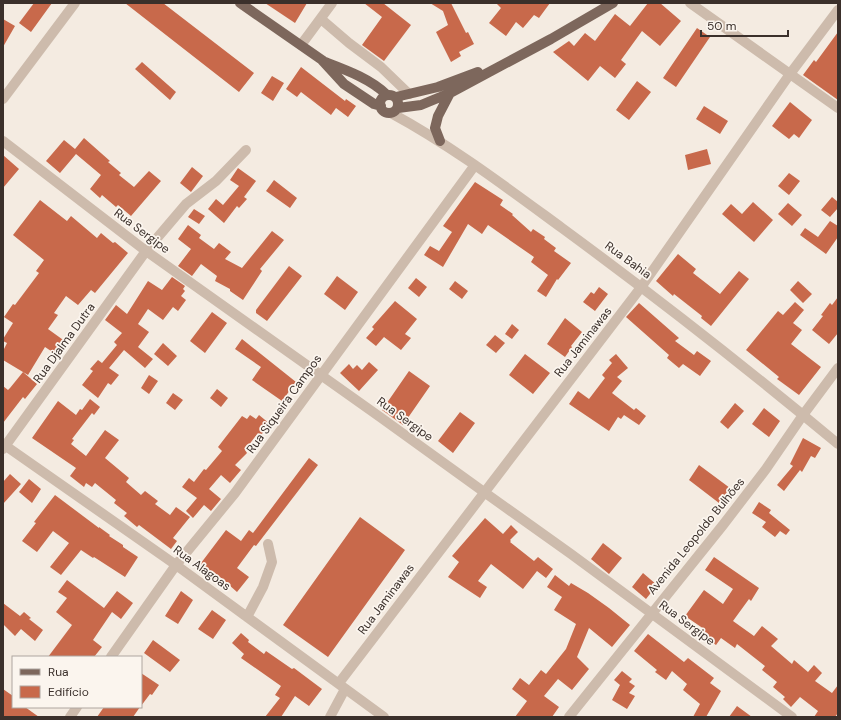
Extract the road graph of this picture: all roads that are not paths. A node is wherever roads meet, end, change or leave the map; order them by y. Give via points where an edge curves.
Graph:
1 (75, 3) edge
2 (240, 3) edge
3 (332, 3) edge
4 (613, 3) edge
5 (690, 3) edge
6 (838, 10) edge
7 (321, 19) junction
8 (301, 45) junction
9 (322, 60) junction
10 (512, 60) junction
11 (790, 74) junction
12 (450, 93) junction
13 (410, 94) junction
14 (391, 96) junction
15 (3, 99) edge
16 (380, 106) junction
17 (838, 108) edge
18 (395, 110) junction
19 (3, 141) edge
20 (440, 141) junction
21 (246, 150) dead end
22 (475, 165) junction
23 (146, 251) junction
24 (642, 286) junction
25 (838, 368) edge
26 (322, 375) junction
27 (802, 415) junction
28 (838, 444) edge
29 (4, 446) edge
30 (484, 492) junction
31 (268, 544) dead end
32 (176, 565) junction
33 (652, 613) junction
34 (248, 617) junction
35 (112, 656) edge
36 (342, 686) junction
37 (75, 708) edge
38 (70, 717) edge
39 (330, 717) edge
40 (384, 717) edge
41 (569, 717) edge
42 (792, 717) edge

1 - 15 street
2 - 8 main road
3 - 7 street
4 - 10 main road
5 - 11 street
6 - 11 street, Rua Jaminawas
7 - 8 street
7 - 13 street via 382,67
8 - 9 main road
9 - 14 main road via 355,74
9 - 16 main road via 344,84
10 - 12 main road
10 - 13 main road via 438,87
11 - 17 street
11 - 24 street, Rua Jaminawas
12 - 18 main road via 421,105
12 - 20 main road via 435,128
13 - 14 main road
14 - 16 main road via 383,97
14 - 18 main road via 398,100
16 - 18 main road via 387,113
18 - 20 street, Rua Bahia
19 - 23 street, Rua Sergipe
20 - 22 street, Rua Bahia
21 - 23 street, Rua Djalma Dutra via 216,181 186,204
22 - 24 street, Rua Bahia
22 - 26 street, Rua Siqueira Campos
23 - 26 street, Rua Sergipe
23 - 29 street, Rua Djalma Dutra
24 - 27 street, Rua Bahia
24 - 30 street, Rua Jaminawas
25 - 27 street, Avenida Leopoldo Bulhões
26 - 30 street, Rua Sergipe
26 - 32 street, Rua Siqueira Campos via 235,493
27 - 28 street, Rua Bahia
27 - 33 street, Avenida Leopoldo Bulhões via 761,476
29 - 32 street, Rua Alagoas
30 - 33 street, Rua Sergipe
30 - 36 street, Rua Jaminawas
31 - 34 street via 272,562
32 - 34 street, Rua Alagoas
32 - 35 street, Rua Siqueira Campos
33 - 41 street, Avenida Leopoldo Bulhões
33 - 42 street, Rua Sergipe
34 - 36 street, Rua Alagoas
36 - 39 street, Rua Jaminawas
36 - 40 street, Rua Alagoas
37 - 38 street

